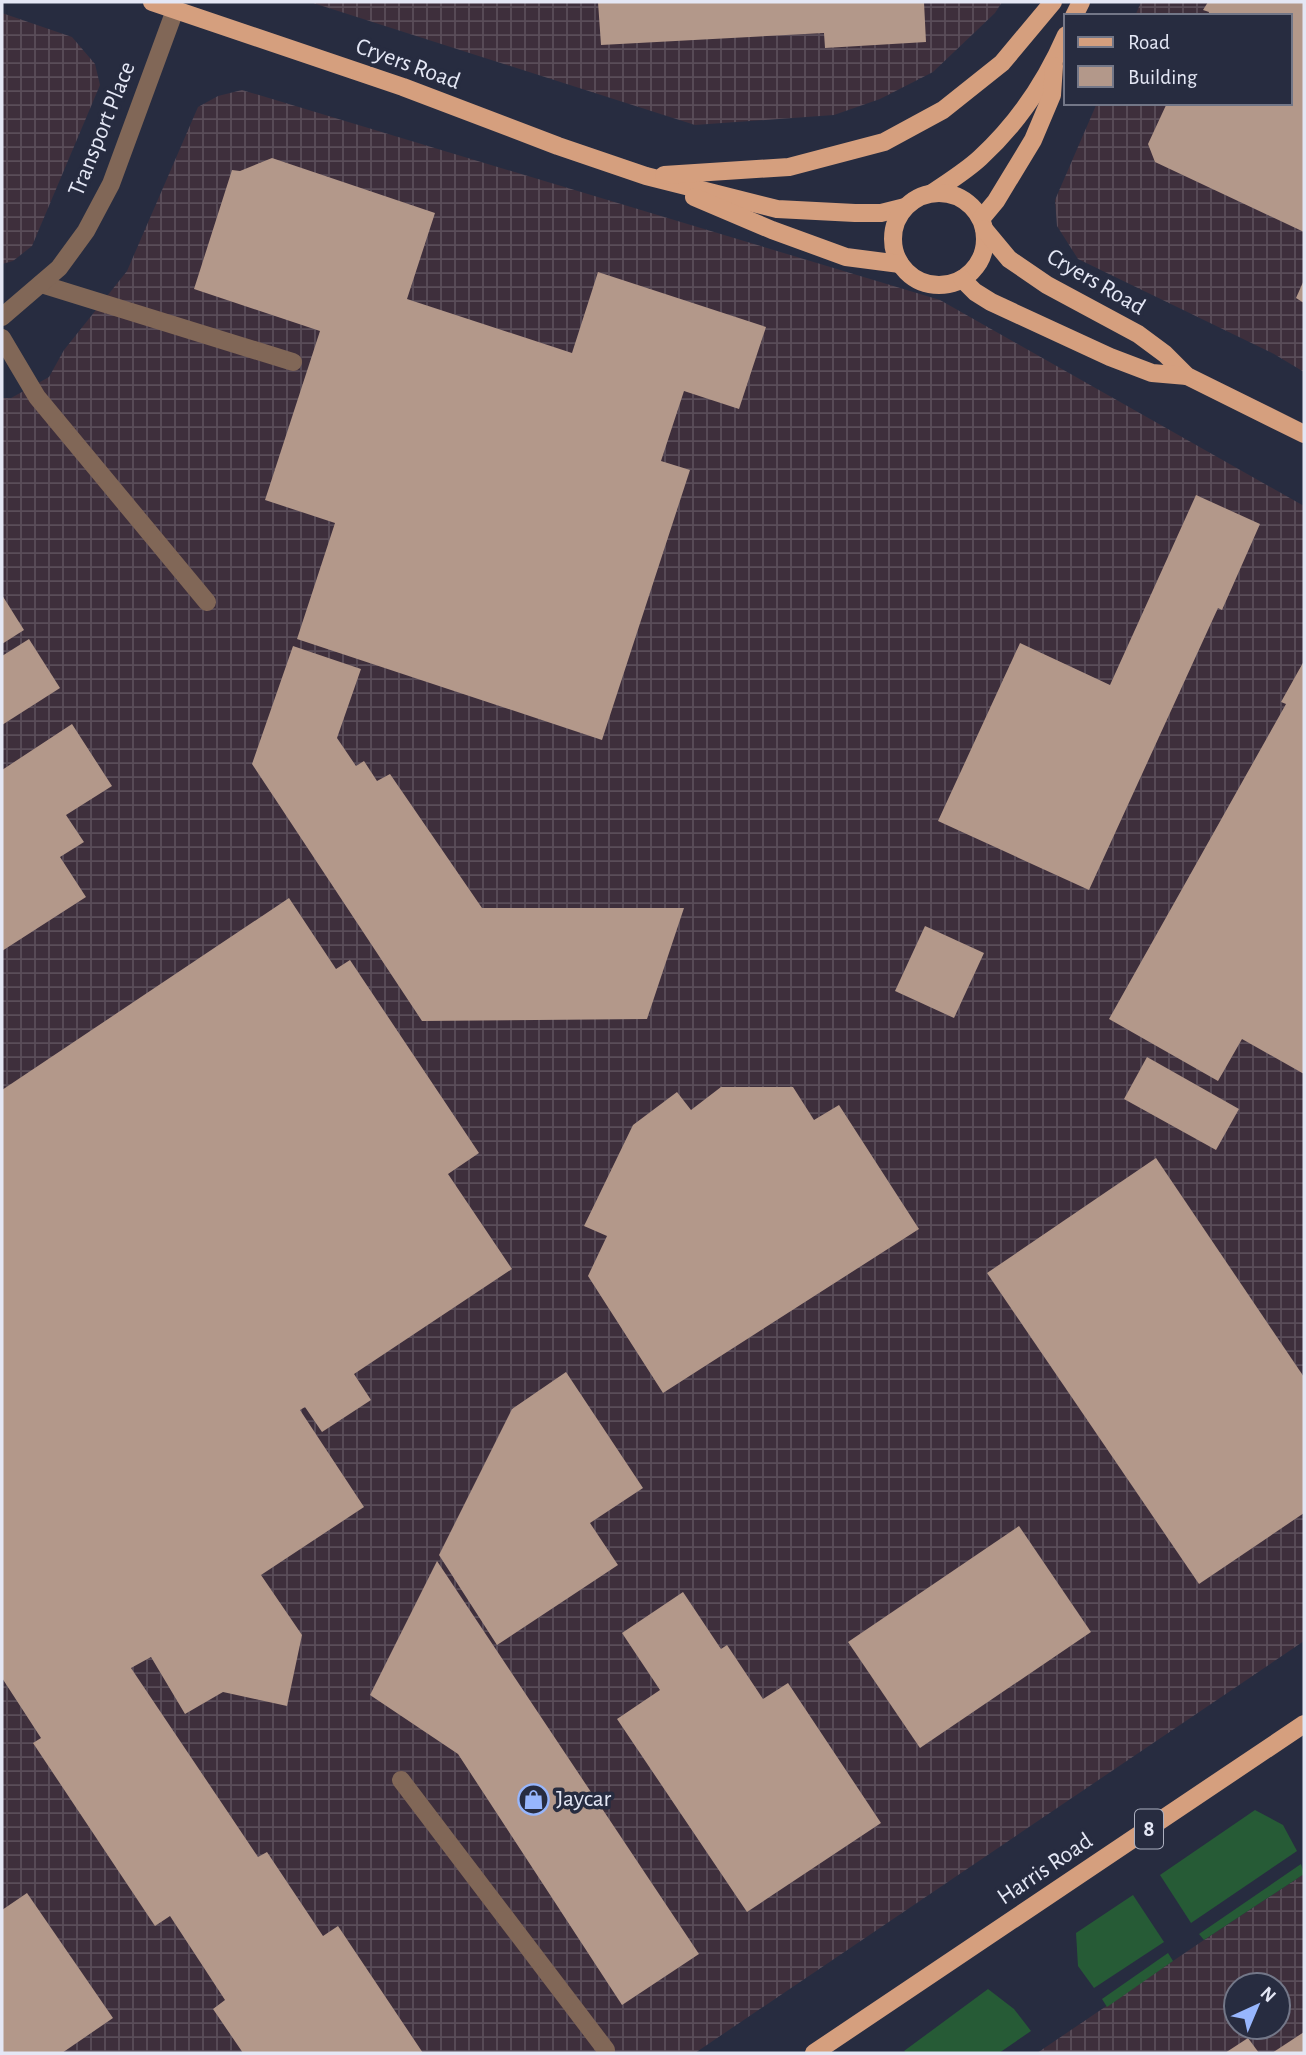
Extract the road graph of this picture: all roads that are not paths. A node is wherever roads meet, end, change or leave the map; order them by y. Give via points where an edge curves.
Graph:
1 (152, 2) edge
2 (1053, 2) edge
3 (175, 10) junction
4 (1064, 40) edge
5 (1054, 62) junction
6 (646, 176) junction
7 (932, 193) junction
8 (905, 207) junction
9 (983, 224) junction
10 (900, 264) junction
11 (962, 279) junction
12 (41, 284) junction
13 (2, 317) edge
14 (2, 338) edge
15 (293, 362) dead end
16 (1186, 376) junction
17 (1304, 434) edge
18 (207, 602) dead end
19 (1304, 1724) edge
20 (401, 1780) dead end
21 (606, 2050) dead end
22 (814, 2053) edge

1 - 3 main road, Cryers Road
2 - 6 main road via 1002,63 943,110 884,142 789,167
3 - 6 main road, Cryers Road
3 - 12 street, Transport Place via 111,184 86,231
4 - 5 main road
5 - 7 main road via 1021,114 982,156
5 - 9 main road via 1052,95 1033,140
6 - 8 main road, Cryers Road via 777,209 881,213
6 - 10 main road, Cryers Road via 846,257
7 - 8 main road, Cryers Road
7 - 9 main road, Cryers Road via 958,197 972,206
8 - 10 main road via 893,239
9 - 11 main road via 982,256
9 - 16 main road, Cryers Road via 1009,259 1138,334
10 - 11 main road, Cryers Road via 912,277 928,284 946,285
11 - 16 main road, Cryers Road via 991,302 1110,357 1152,373
12 - 13 street, Transport Place
12 - 15 street
14 - 18 street via 37,397
16 - 17 main road, Cryers Road
19 - 22 main road, Harris Road / 8
20 - 21 street

